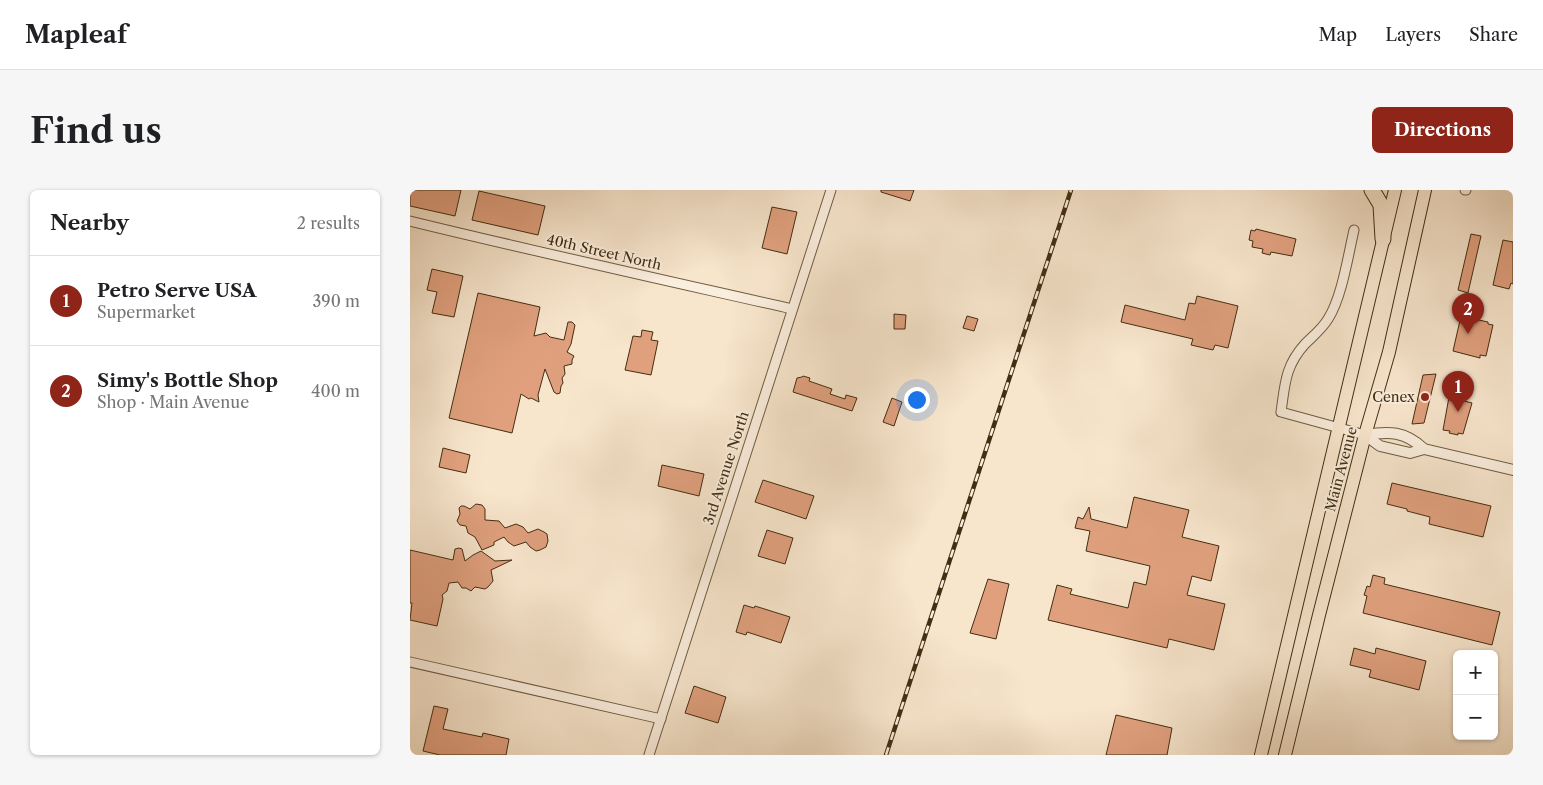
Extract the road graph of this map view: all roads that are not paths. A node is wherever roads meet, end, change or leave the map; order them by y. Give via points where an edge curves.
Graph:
1 (831, 190) edge
2 (1372, 190) edge
3 (1395, 190) edge
4 (1424, 190) edge
5 (410, 221) edge
6 (1354, 230) dead end
7 (1383, 238) junction
8 (792, 309) junction
9 (1339, 427) junction
10 (1365, 435) junction
11 (1424, 449) junction
12 (1513, 470) edge
13 (410, 662) edge
14 (661, 719) junction
15 (649, 755) edge
16 (1261, 755) edge
17 (1285, 755) edge

1 - 8 street, 3rd Avenue North
2 - 7 highway via 1381,205
3 - 7 main road, Main Avenue
4 - 10 main road, Main Avenue via 1388,352
5 - 8 street, 40th Street North
6 - 9 street via 1337,302 1328,319 1292,362 1286,374 1281,412
7 - 9 main road, Main Avenue
8 - 14 street, 3rd Avenue North
9 - 10 street
9 - 16 main road, Main Avenue
10 - 11 street via 1380,446 1410,453
10 - 11 street via 1385,431 1413,439
10 - 17 main road, Main Avenue
11 - 12 street
13 - 14 street
14 - 15 street, 3rd Avenue North

